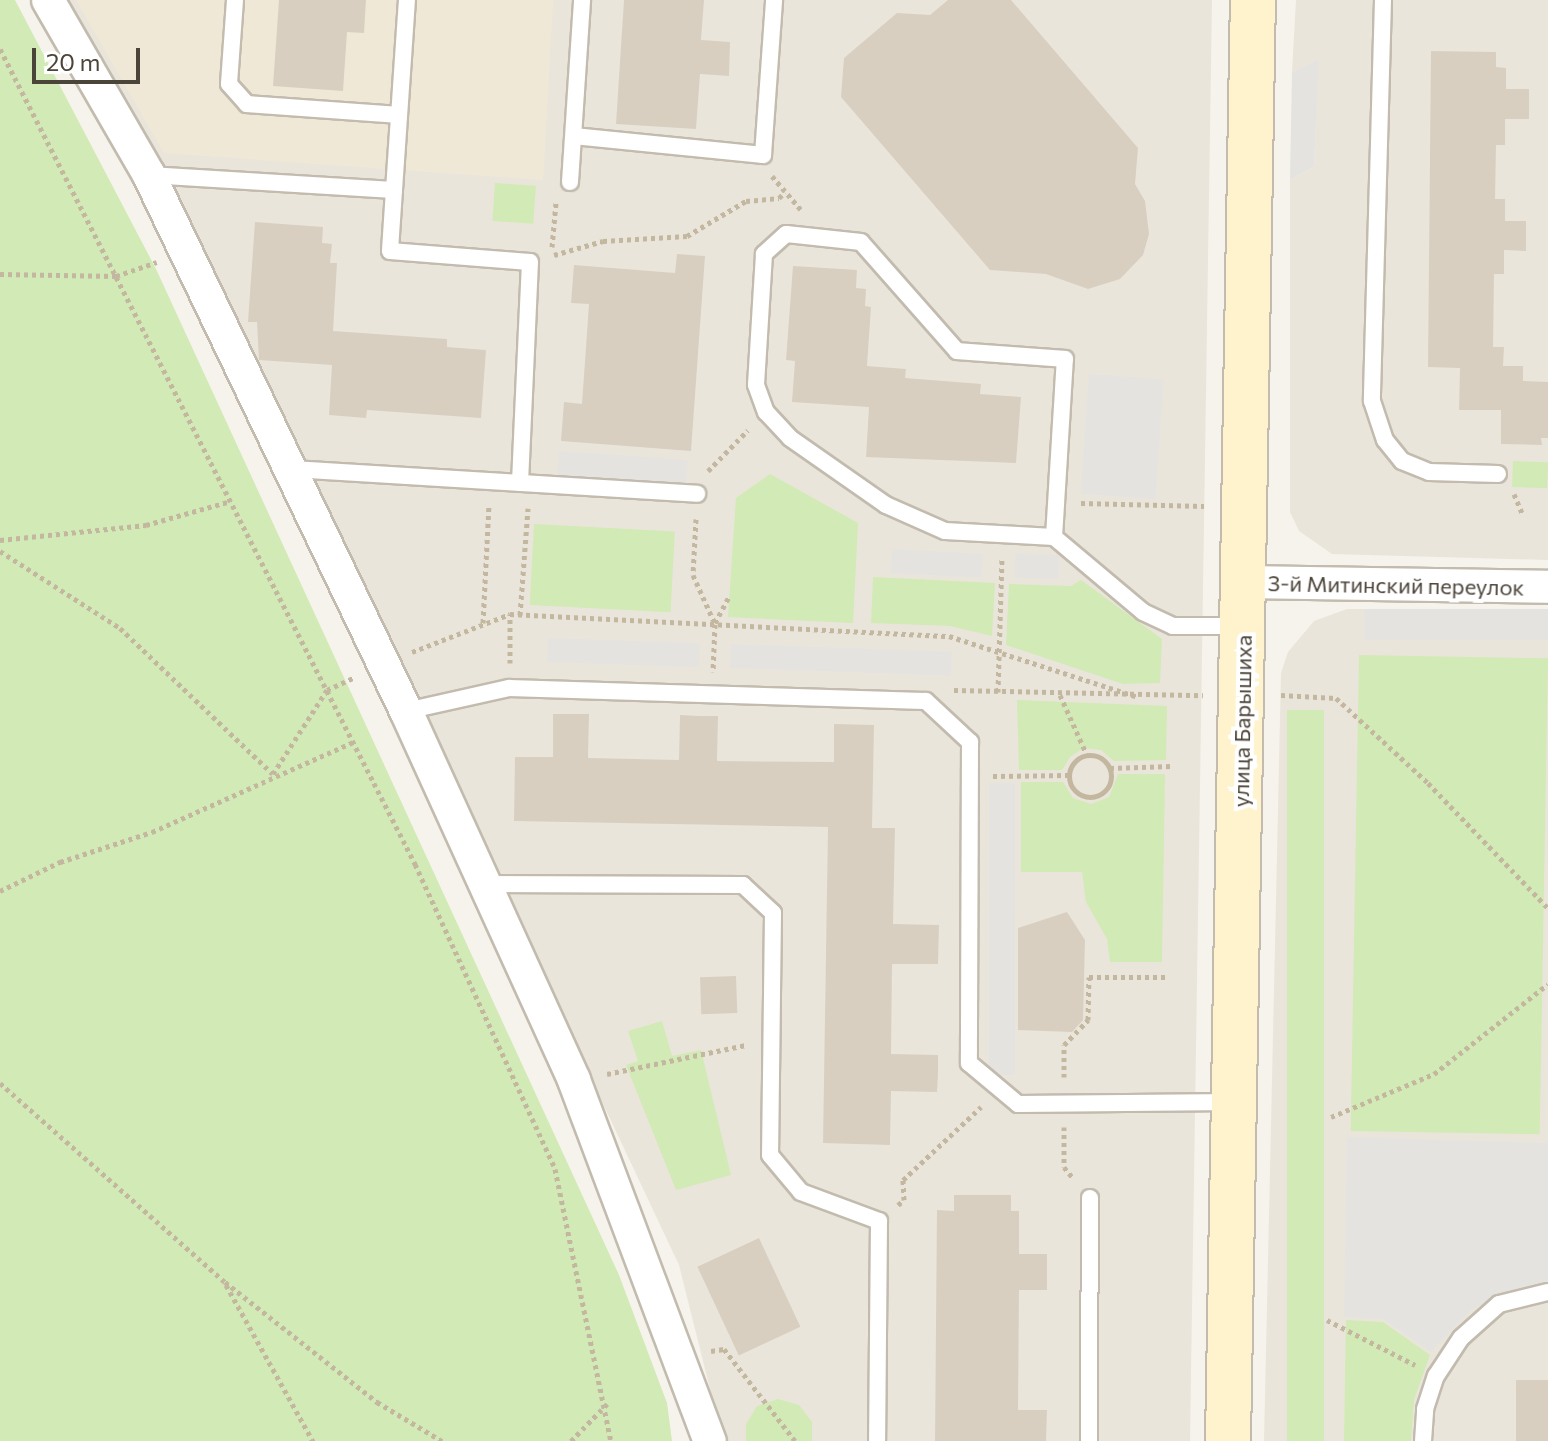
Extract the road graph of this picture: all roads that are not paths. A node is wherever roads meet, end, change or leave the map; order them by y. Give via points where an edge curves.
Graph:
1 (48, 0) edge
2 (235, 0) edge
3 (407, 0) edge
4 (582, 0) edge
5 (774, 0) edge
6 (1253, 0) edge
7 (1383, 0) edge
8 (399, 115) junction
9 (574, 136) junction
10 (149, 175) junction
11 (570, 182) road end
12 (394, 190) junction
13 (292, 469) junction
14 (1498, 474) dead end
15 (520, 483) junction
16 (697, 494) road end
17 (1054, 537) junction
18 (1244, 582) junction
19 (1548, 587) edge
20 (1244, 626) junction
21 (406, 711) junction
22 (485, 884) junction
23 (1234, 1102) junction
24 (1090, 1198) road end
25 (1548, 1292) edge
26 (710, 1441) edge
27 (877, 1441) edge
28 (1089, 1441) edge
29 (1228, 1441) edge
30 (1423, 1441) edge

1 - 10 street
2 - 8 lane via 229,84 247,104
3 - 8 lane
4 - 9 lane
5 - 9 lane via 763,155
6 - 18 main road, улица Барышиха
7 - 14 lane via 1372,401 1385,440 1402,461 1429,472
8 - 12 lane
9 - 11 lane
10 - 12 lane
10 - 13 street
12 - 15 lane via 390,251 530,262
13 - 15 lane
13 - 21 street
15 - 16 lane
17 - 17 lane via 945,531 886,505 790,438 766,412 756,385 764,254 786,234 861,242 957,351 1065,359
17 - 20 lane via 1143,612 1173,626
18 - 19 street, 3-й Митинский переулок
18 - 20 main road, улица Барышиха
20 - 23 main road, улица Барышиха
21 - 22 street
21 - 23 lane via 509,688 926,701 970,742 969,1063 1018,1104
22 - 26 street via 574,1080
22 - 27 lane via 743,885 773,913 770,1155 801,1192 879,1221
23 - 29 main road, улица Барышиха
24 - 28 lane
25 - 30 lane via 1499,1304 1461,1338 1436,1376 1425,1409

